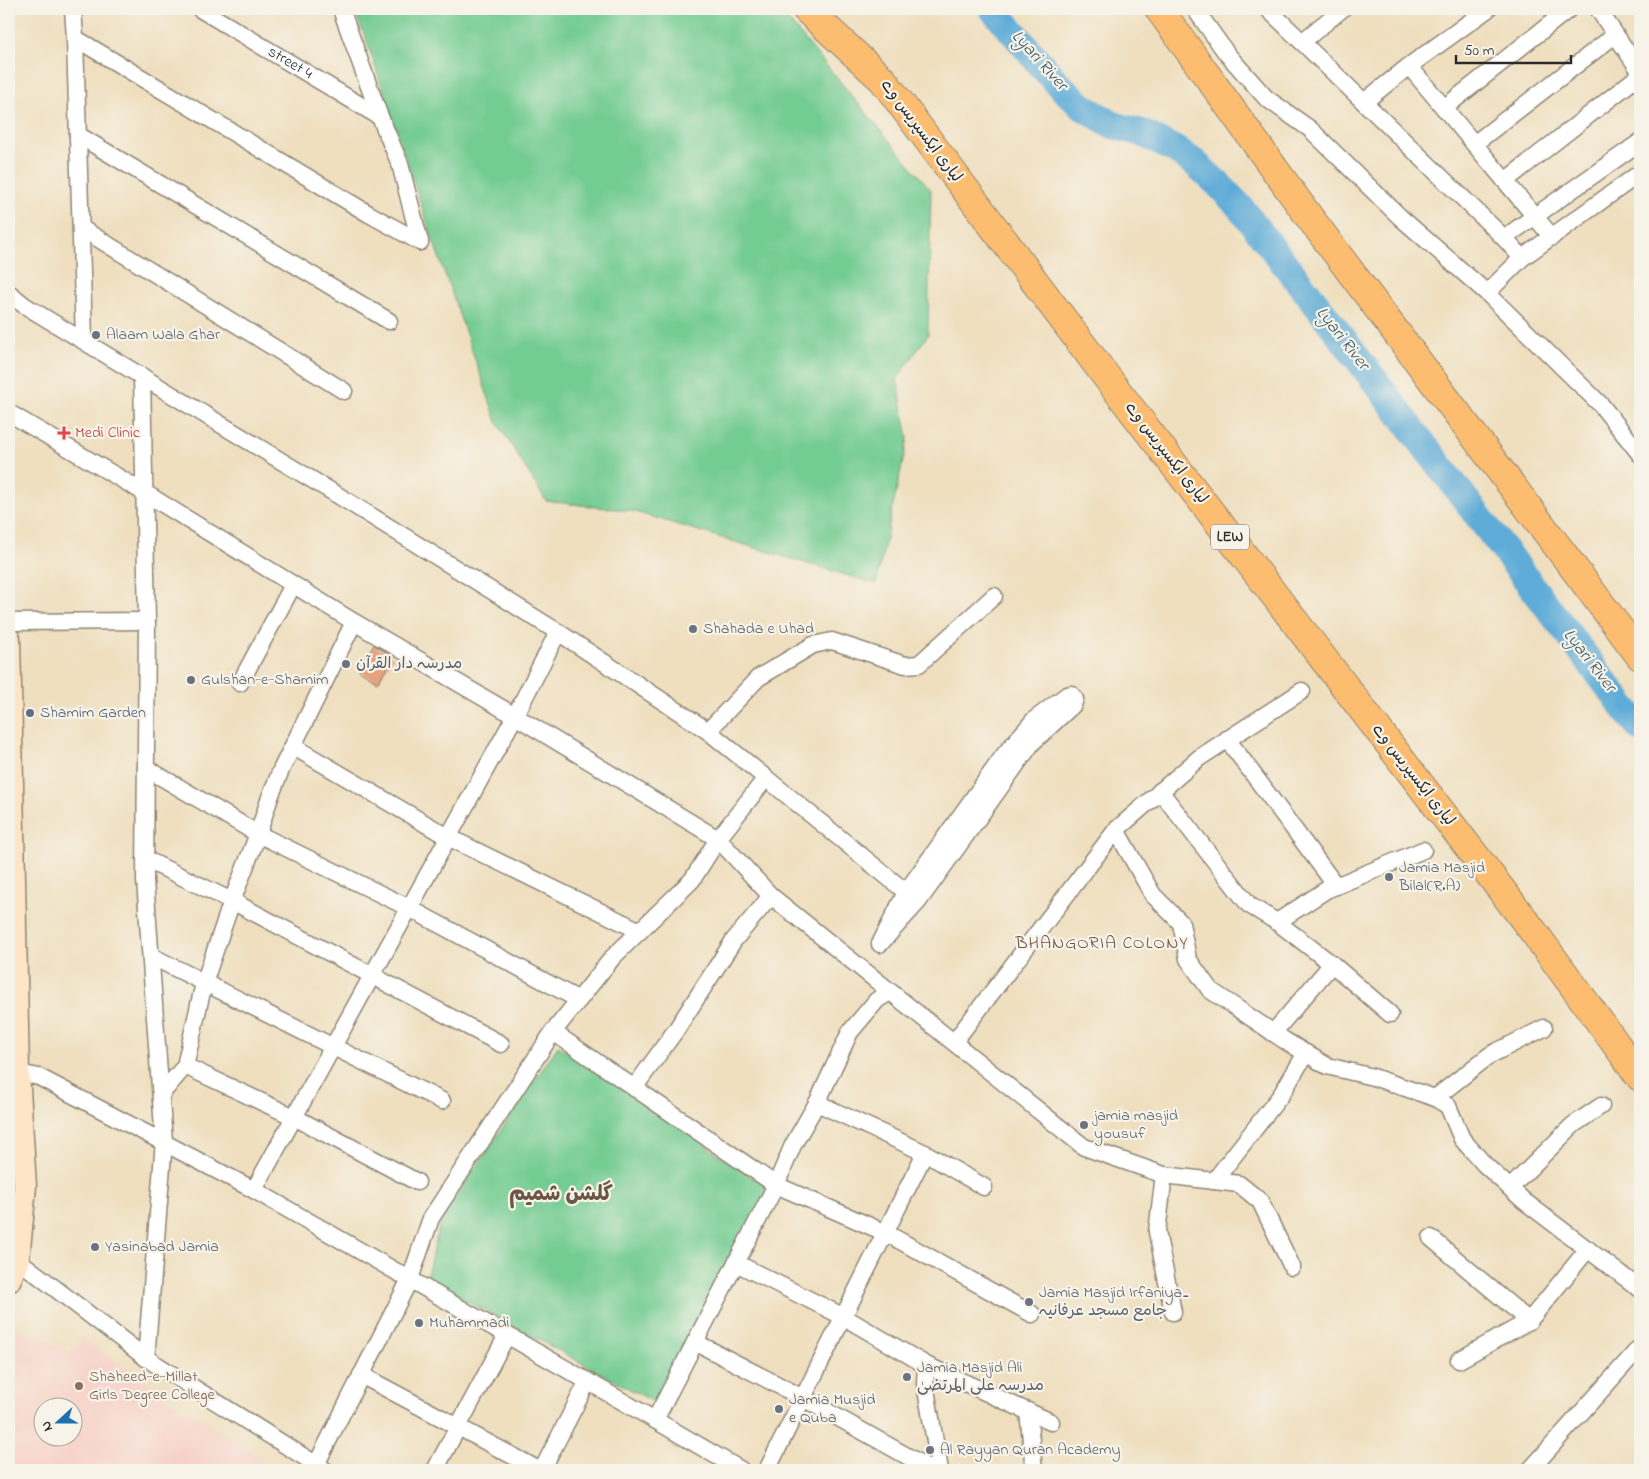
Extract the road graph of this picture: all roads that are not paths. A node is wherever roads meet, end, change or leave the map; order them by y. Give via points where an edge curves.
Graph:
1 (73, 9) edge
2 (200, 9) edge
3 (341, 9) edge
4 (806, 9) edge
5 (1159, 9) edge
6 (1195, 9) edge
7 (1268, 9) edge
8 (1342, 9) edge
9 (1488, 9) edge
10 (1569, 9) edge
11 (1598, 9) edge
12 (1615, 34) junction
13 (75, 38) junction
14 (1302, 42) junction
15 (1409, 66) junction
16 (1640, 71) edge
17 (1640, 75) edge
18 (1364, 102) junction
19 (1444, 108) junction
20 (380, 117) junction
21 (78, 135) junction
22 (1640, 142) edge
23 (1474, 144) junction
24 (1640, 174) edge
25 (1505, 181) junction
26 (1535, 217) junction
27 (81, 228) junction
28 (1552, 237) junction
29 (1504, 238) junction
30 (1522, 258) junction
31 (9, 293) edge
32 (1488, 293) junction
33 (389, 321) dead end
34 (84, 340) junction
35 (142, 376) junction
36 (344, 391) dead end
37 (9, 413) edge
38 (1640, 454) edge
39 (145, 493) junction
40 (293, 585) junction
41 (994, 596) dead end
42 (147, 621) junction
43 (9, 622) edge
44 (354, 622) junction
45 (558, 632) junction
46 (9, 639) edge
47 (1640, 656) edge
48 (240, 683) dead end
49 (1302, 691) dead end
50 (515, 716) junction
51 (708, 731) junction
52 (1228, 740) junction
53 (294, 747) junction
54 (146, 768) junction
55 (766, 778) junction
56 (1160, 791) junction
57 (1116, 830) junction
58 (258, 834) junction
59 (448, 837) junction
60 (718, 839) junction
61 (1423, 850) dead end
62 (145, 859) junction
63 (1336, 886) junction
64 (906, 892) junction
65 (771, 896) junction
66 (232, 901) junction
67 (409, 908) junction
68 (1277, 922) junction
69 (640, 931) junction
70 (151, 956) junction
71 (1332, 964) junction
72 (372, 976) junction
73 (204, 983) junction
74 (890, 992) junction
75 (579, 1000) junction
76 (1390, 1014) dead end
77 (1544, 1028) dead end
78 (553, 1032) junction
79 (1273, 1033) junction
80 (954, 1042) junction
81 (500, 1044) dead end
82 (332, 1047) junction
83 (1306, 1053) junction
84 (185, 1066) junction
85 (18, 1073) junction
86 (1640, 1077) edge
87 (634, 1088) junction
88 (162, 1093) junction
89 (1436, 1098) junction
90 (442, 1101) dead end
91 (817, 1102) junction
92 (1600, 1106) dead end
93 (294, 1117) junction
94 (164, 1142) junction
95 (925, 1153) junction
96 (1164, 1175) junction
97 (1214, 1181) junction
98 (417, 1182) dead end
99 (776, 1185) junction
100 (984, 1188) dead end
101 (1510, 1188) junction
102 (254, 1190) junction
103 (886, 1233) junction
104 (1431, 1238) dead end
105 (1588, 1249) junction
106 (18, 1260) junction
107 (736, 1263) junction
108 (1292, 1267) dead end
109 (410, 1278) junction
110 (9, 1280) edge
111 (1640, 1289) edge
112 (1173, 1312) dead end
113 (1032, 1314) dead end
114 (844, 1317) junction
115 (1529, 1321) junction
116 (507, 1335) junction
117 (695, 1342) junction
118 (1640, 1346) edge
119 (146, 1358) junction
120 (1459, 1360) dead end
121 (926, 1365) junction
122 (361, 1375) junction
123 (588, 1382) junction
124 (803, 1398) junction
125 (1028, 1411) junction
126 (655, 1420) junction
127 (1051, 1422) dead end
128 (458, 1428) junction
129 (320, 1468) edge
130 (434, 1470) edge
131 (540, 1470) edge
132 (741, 1470) edge
133 (767, 1470) edge
134 (932, 1470) edge
135 (940, 1470) edge
136 (1034, 1470) edge
137 (1530, 1470) edge

1 - 13 street
2 - 20 street, street 4
3 - 20 street
4 - 86 highway, لیاری ایکسپریس وے / LEW via 883,80 1533,931
5 - 47 highway via 1301,206
6 - 32 street via 1227,54 1266,98 1310,129 1400,217
7 - 14 street
8 - 14 street
9 - 15 street
10 - 19 street
11 - 12 street
12 - 16 street
12 - 23 street
13 - 20 street via 420,242 400,164
13 - 21 street
14 - 18 street
15 - 18 street
15 - 19 street
17 - 25 street
18 - 29 street
19 - 23 street
21 - 27 street
21 - 33 street
22 - 26 street
23 - 25 street
24 - 28 street
25 - 26 street
26 - 28 street
26 - 29 street
27 - 34 street
27 - 36 street
28 - 30 street
29 - 30 street
30 - 32 street
31 - 34 street
32 - 38 street via 1601,405
34 - 35 street
35 - 39 street
35 - 45 street
37 - 39 street
39 - 40 street
39 - 42 street
40 - 44 street
40 - 48 street
41 - 51 street via 919,664 905,665 832,641 813,645 758,678
42 - 43 street
42 - 54 street
44 - 50 street
44 - 53 street
45 - 50 street
45 - 51 street
46 - 85 main road
49 - 52 street
50 - 59 street
50 - 60 street
51 - 55 street
52 - 56 street via 1199,758
52 - 63 street
53 - 58 street via 278,779
53 - 59 street
54 - 58 street
54 - 62 street
55 - 60 street
55 - 64 street
56 - 57 street
56 - 68 street via 1249,905
57 - 79 street via 1153,895 1181,923 1188,959 1210,990
57 - 80 street
58 - 66 street
58 - 67 street
59 - 67 street
59 - 69 street
60 - 65 street
60 - 69 street via 692,880
61 - 63 street
62 - 66 street
62 - 70 street
63 - 68 street
64 - 64 street via 1019,737 1034,720 1067,694 1073,696 1073,705 1032,743 918,902 880,944
65 - 74 street
65 - 87 street via 734,940
66 - 72 street
66 - 73 street
67 - 72 street
67 - 75 street
68 - 71 street
69 - 75 street via 613,957
70 - 73 street
70 - 88 street
71 - 76 street
71 - 79 street
72 - 81 street
72 - 82 street
73 - 82 street
73 - 84 street
74 - 80 street
74 - 91 street via 877,1000 850,1032
75 - 78 street
77 - 89 street via 1490,1055
78 - 87 street
78 - 109 street via 431,1218
79 - 83 street
80 - 96 street via 1084,1147
82 - 90 street
82 - 93 street
83 - 89 street via 1328,1066
83 - 97 street via 1281,1095
84 - 88 street
84 - 93 street
85 - 94 street via 39,1077
85 - 106 main road via 25,1186
87 - 99 street
88 - 94 street
89 - 101 street via 1448,1106 1462,1139
91 - 95 street
91 - 99 street
92 - 101 street via 1573,1125
93 - 98 street
93 - 102 street
94 - 102 street
94 - 119 street
95 - 100 street
95 - 103 street
96 - 97 street
96 - 112 street via 1157,1232
97 - 108 street via 1239,1184 1260,1201
99 - 103 street
99 - 107 street
101 - 105 street
102 - 109 street
103 - 113 street
103 - 114 street
104 - 115 street
105 - 111 street
105 - 115 street
106 - 110 main road
106 - 119 street
107 - 114 street
107 - 117 street
109 - 116 street
109 - 122 street
114 - 121 street
114 - 124 street
115 - 120 street
116 - 123 street
116 - 128 street
117 - 124 street
117 - 126 street
118 - 137 street
119 - 129 street
121 - 125 street
121 - 135 street via 925,1384
122 - 128 street
122 - 129 street
123 - 126 street
123 - 131 street
124 - 133 street
124 - 134 street
125 - 127 street
125 - 136 street
126 - 132 street
128 - 130 street
128 - 131 street

